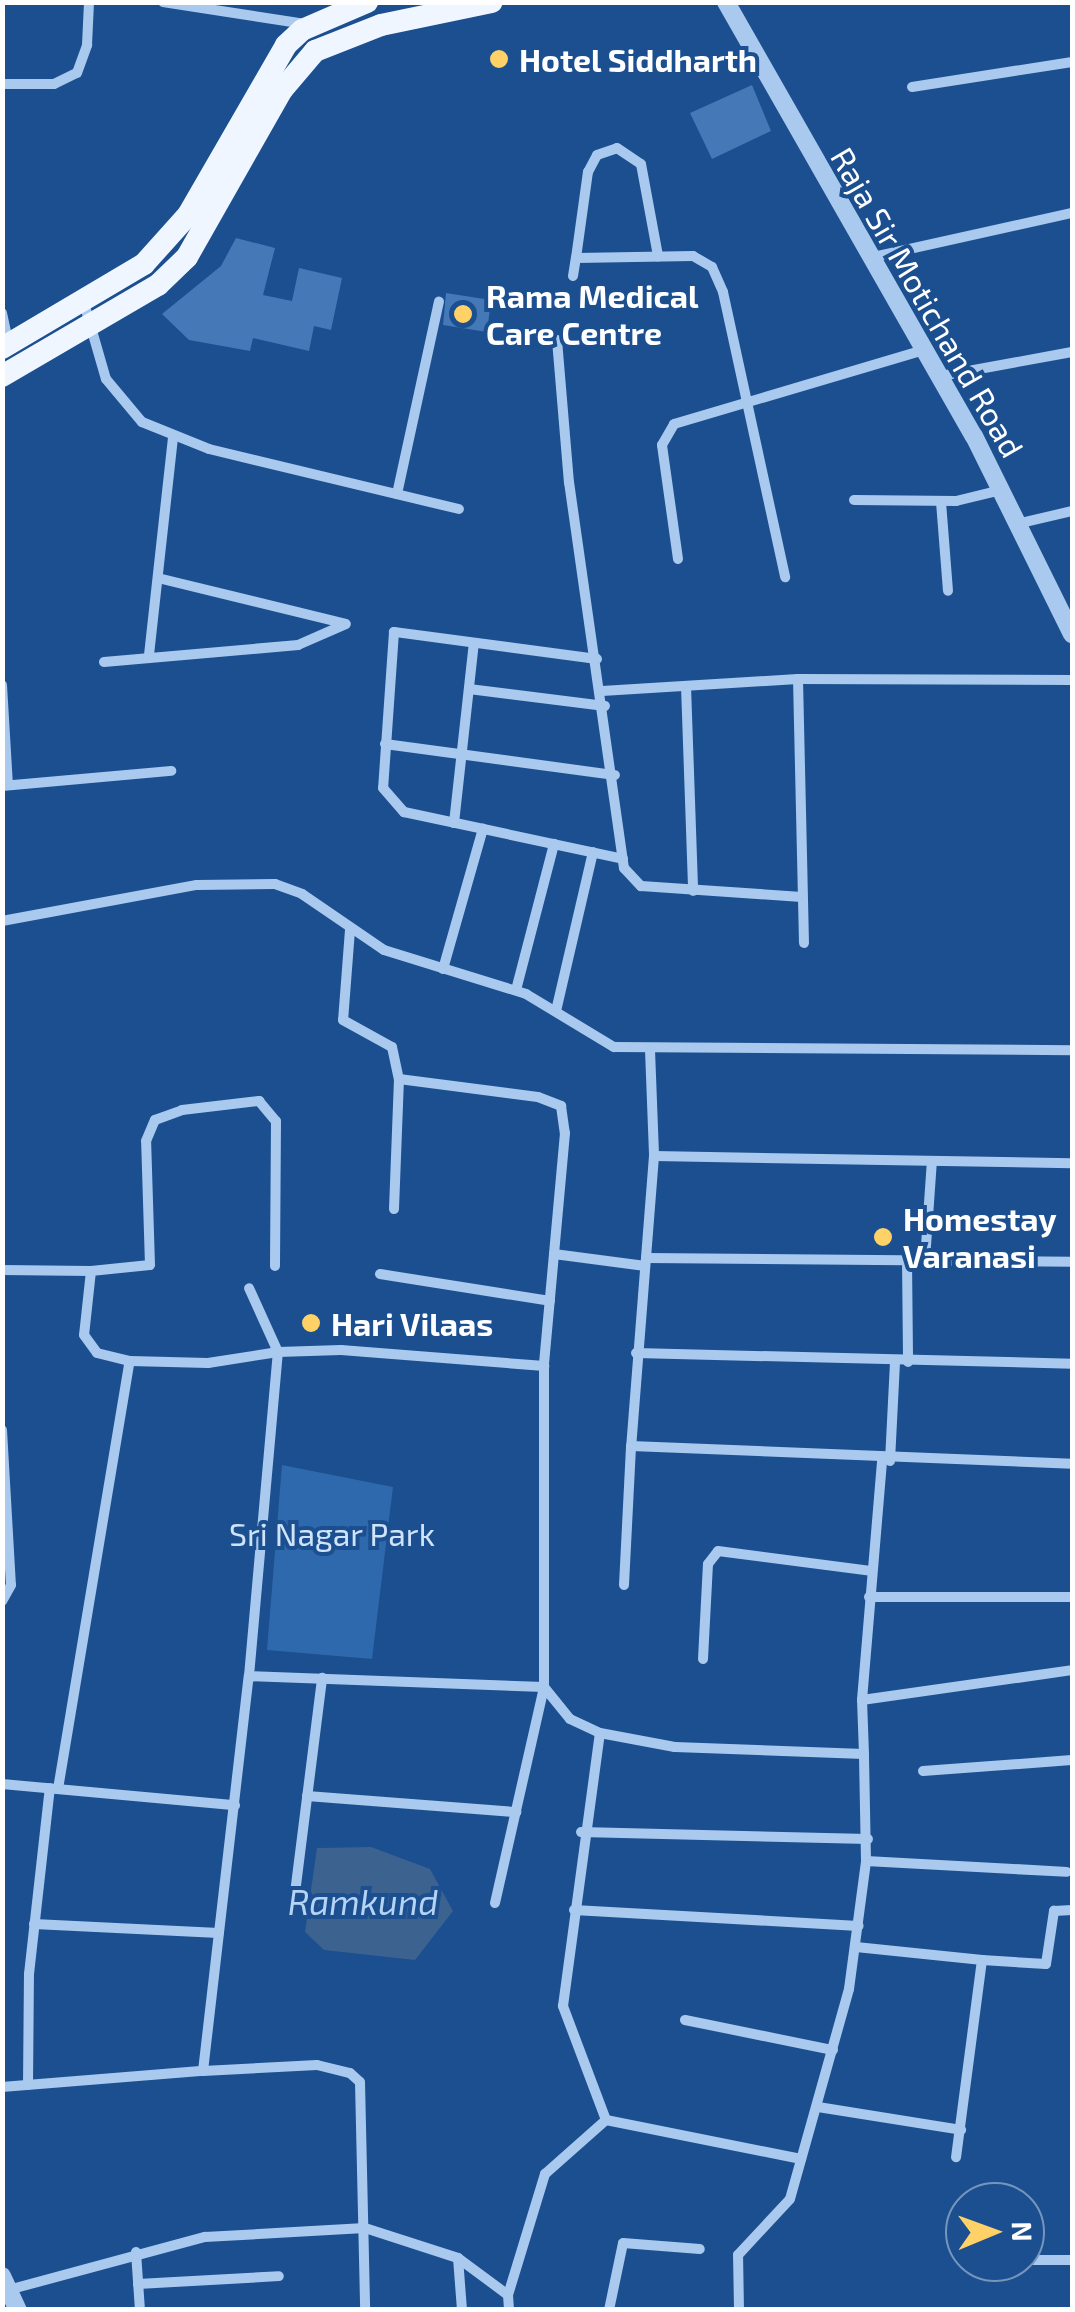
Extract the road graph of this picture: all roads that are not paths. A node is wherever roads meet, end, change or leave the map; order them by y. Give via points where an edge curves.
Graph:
1 (89, 2) edge
2 (163, 2) edge
3 (368, 2) edge
4 (492, 2) edge
5 (726, 2) edge
6 (311, 25) junction
7 (1072, 62) edge
8 (2, 84) edge
9 (912, 87) dead end
10 (1072, 213) edge
11 (658, 256) junction
12 (576, 258) junction
13 (868, 259) junction
14 (572, 276) dead end
15 (439, 302) dead end
16 (84, 303) junction
17 (2, 313) edge
18 (90, 328) junction
19 (556, 340) dead end
20 (6, 346) edge
21 (924, 350) junction
22 (1072, 352) edge
23 (2, 376) edge
24 (940, 376) junction
25 (747, 401) junction
26 (172, 437) junction
27 (1001, 490) junction
28 (396, 494) junction
29 (854, 500) dead end
30 (941, 502) junction
31 (459, 509) dead end
32 (1072, 511) edge
33 (1017, 524) junction
34 (678, 559) dead end
35 (785, 577) dead end
36 (162, 580) junction
37 (948, 591) dead end
38 (1072, 631) edge
39 (474, 643) junction
40 (149, 655) junction
41 (597, 659) junction
42 (104, 662) dead end
43 (798, 679) junction
44 (1072, 680) edge
45 (2, 684) edge
46 (686, 686) junction
47 (469, 689) junction
48 (602, 691) junction
49 (605, 706) junction
50 (385, 744) junction
51 (460, 754) junction
52 (172, 770) dead end
53 (615, 774) junction
54 (5, 786) edge
55 (454, 823) junction
56 (483, 829) junction
57 (554, 844) junction
58 (592, 852) junction
59 (622, 858) junction
60 (693, 891) junction
61 (802, 898) junction
62 (2, 921) edge
63 (350, 930) junction
64 (804, 943) dead end
65 (443, 969) junction
66 (516, 990) junction
67 (556, 1011) junction
68 (650, 1050) junction
69 (1072, 1050) edge
70 (399, 1078) junction
71 (654, 1156) junction
72 (932, 1161) junction
73 (1072, 1163) edge
74 (394, 1209) dead end
75 (554, 1254) junction
76 (907, 1260) junction
77 (925, 1260) junction
78 (646, 1262) junction
79 (1072, 1262) edge
80 (275, 1266) dead end
81 (2, 1270) edge
82 (90, 1272) junction
83 (380, 1274) dead end
84 (249, 1288) dead end
85 (550, 1301) junction
86 (278, 1352) junction
87 (636, 1353) junction
88 (130, 1361) junction
89 (902, 1362) junction
90 (1072, 1364) edge
91 (544, 1366) junction
92 (2, 1430) edge
93 (631, 1446) junction
94 (886, 1461) junction
95 (1072, 1464) edge
96 (871, 1571) junction
97 (624, 1585) dead end
98 (869, 1597) junction
99 (1072, 1597) edge
100 (2, 1602) edge
101 (703, 1659) dead end
102 (1072, 1670) edge
103 (249, 1676) junction
104 (322, 1678) junction
105 (544, 1688) junction
106 (862, 1700) junction
107 (600, 1733) junction
108 (864, 1754) junction
109 (1072, 1760) edge
110 (923, 1771) dead end
111 (2, 1784) edge
112 (54, 1788) junction
113 (308, 1796) junction
114 (235, 1805) junction
115 (516, 1812) junction
116 (582, 1832) junction
117 (868, 1839) junction
118 (866, 1861) junction
119 (1067, 1872) dead end
120 (295, 1892) dead end
121 (495, 1903) dead end
122 (574, 1910) junction
123 (1072, 1910) edge
124 (34, 1924) junction
125 (860, 1926) junction
126 (219, 1934) junction
127 (856, 1947) junction
128 (982, 1960) junction
129 (685, 2020) dead end
130 (832, 2050) junction
131 (202, 2071) junction
132 (28, 2085) junction
133 (2, 2086) edge
134 (818, 2106) junction
135 (606, 2120) junction
136 (961, 2130) junction
137 (956, 2157) dead end
138 (801, 2160) junction
139 (365, 2228) junction
140 (700, 2249) dead end
141 (136, 2252) junction
142 (458, 2258) junction
143 (1045, 2260) edge
144 (1072, 2260) edge
145 (279, 2276) dead end
146 (5, 2283) edge
147 (138, 2284) junction
148 (508, 2296) junction
149 (18, 2310) edge
150 (140, 2310) edge
151 (365, 2310) edge
152 (462, 2310) edge
153 (510, 2310) edge
154 (609, 2310) edge
155 (739, 2310) edge

1 - 8 street via 77,72 54,84
2 - 6 street
3 - 6 main road
4 - 18 main road via 380,25 316,51 282,90 187,257 158,285
5 - 13 street, Raja Sir Motichand Road
6 - 16 main road via 264,75 170,239
7 - 9 street
10 - 13 street
11 - 12 street
11 - 12 street via 641,164 617,148 598,155 588,172
11 - 25 street via 693,256 712,267
12 - 14 street
13 - 21 street, Raja Sir Motichand Road
15 - 28 street
16 - 18 street
16 - 20 main road
17 - 20 street
18 - 23 main road
18 - 26 street via 120,401
19 - 41 street via 569,482
21 - 24 street, Raja Sir Motichand Road
21 - 25 street
22 - 24 street
24 - 27 street, Raja Sir Motichand Road
25 - 34 street via 684,418 664,436
25 - 35 street
26 - 28 street
26 - 36 street
27 - 30 street
27 - 33 street, Raja Sir Motichand Road
28 - 31 street
29 - 30 street
30 - 37 street
32 - 33 street
33 - 38 street, Raja Sir Motichand Road
36 - 40 street
36 - 40 street via 346,624 298,645
39 - 41 street
39 - 47 street
39 - 50 street via 394,632
40 - 42 street
41 - 48 street
43 - 44 street
43 - 46 street
43 - 61 street
45 - 54 street
46 - 48 street
46 - 60 street
47 - 49 street
47 - 51 street
48 - 49 street
49 - 53 street
50 - 51 street
50 - 55 street via 383,788 390,803
51 - 53 street
51 - 55 street
52 - 54 street
53 - 59 street
55 - 56 street
56 - 57 street
56 - 65 street
57 - 58 street
57 - 66 street
58 - 59 street
58 - 67 street
59 - 60 street via 641,886
60 - 61 street
61 - 64 street
62 - 63 street via 236,881 302,894
63 - 65 street via 384,950
63 - 70 street via 343,1020 392,1046
65 - 66 street
66 - 67 street
67 - 68 street via 614,1047
68 - 69 street
68 - 71 street
70 - 74 street
70 - 75 street via 538,1096 561,1106 565,1134
71 - 72 street
71 - 78 street
72 - 73 street
72 - 77 street
75 - 78 street
75 - 85 street
76 - 77 street
76 - 78 street
76 - 89 street
77 - 79 street
78 - 87 street
80 - 82 street via 276,1121 267,1104 249,1101 156,1120 146,1141 150,1265
81 - 82 street
82 - 88 street via 84,1335 97,1353
83 - 85 street
84 - 86 street
85 - 91 street
86 - 88 street via 208,1363
86 - 91 street via 341,1350
86 - 103 street
87 - 89 street
87 - 93 street
88 - 112 street
89 - 90 street
89 - 94 street
91 - 105 street
92 - 100 street via 11,1585
93 - 94 street
93 - 97 street
94 - 95 street
94 - 96 street
96 - 98 street
96 - 101 street via 718,1552 708,1564
98 - 99 street
98 - 106 street
102 - 106 street
103 - 104 street
103 - 114 street
104 - 105 street
104 - 113 street
105 - 107 street via 556,1709
105 - 115 street
106 - 108 street
107 - 108 street via 675,1747
107 - 116 street
108 - 117 street
109 - 110 street
111 - 112 street
112 - 114 street
112 - 124 street
113 - 115 street
113 - 120 street
114 - 126 street
115 - 121 street
116 - 117 street
116 - 122 street
117 - 118 street
118 - 119 street
118 - 125 street
122 - 125 street
122 - 135 street via 562,2006
123 - 128 street via 1054,1911 1046,1964
124 - 126 street
124 - 132 street
125 - 127 street
126 - 131 street
127 - 128 street
127 - 130 street
128 - 136 street
129 - 130 street
130 - 134 street
131 - 132 street
131 - 139 street via 317,2066 350,2073 364,2092
132 - 133 street
134 - 136 street
134 - 138 street
135 - 138 street
135 - 148 street via 545,2174
136 - 137 street
138 - 155 street via 782,2214 738,2255
139 - 141 street via 252,2231
139 - 142 street
139 - 151 street
140 - 154 street via 624,2243
141 - 146 street
141 - 147 street
142 - 148 street
142 - 152 street
143 - 144 street
145 - 147 street
146 - 149 street
147 - 150 street
148 - 153 street

